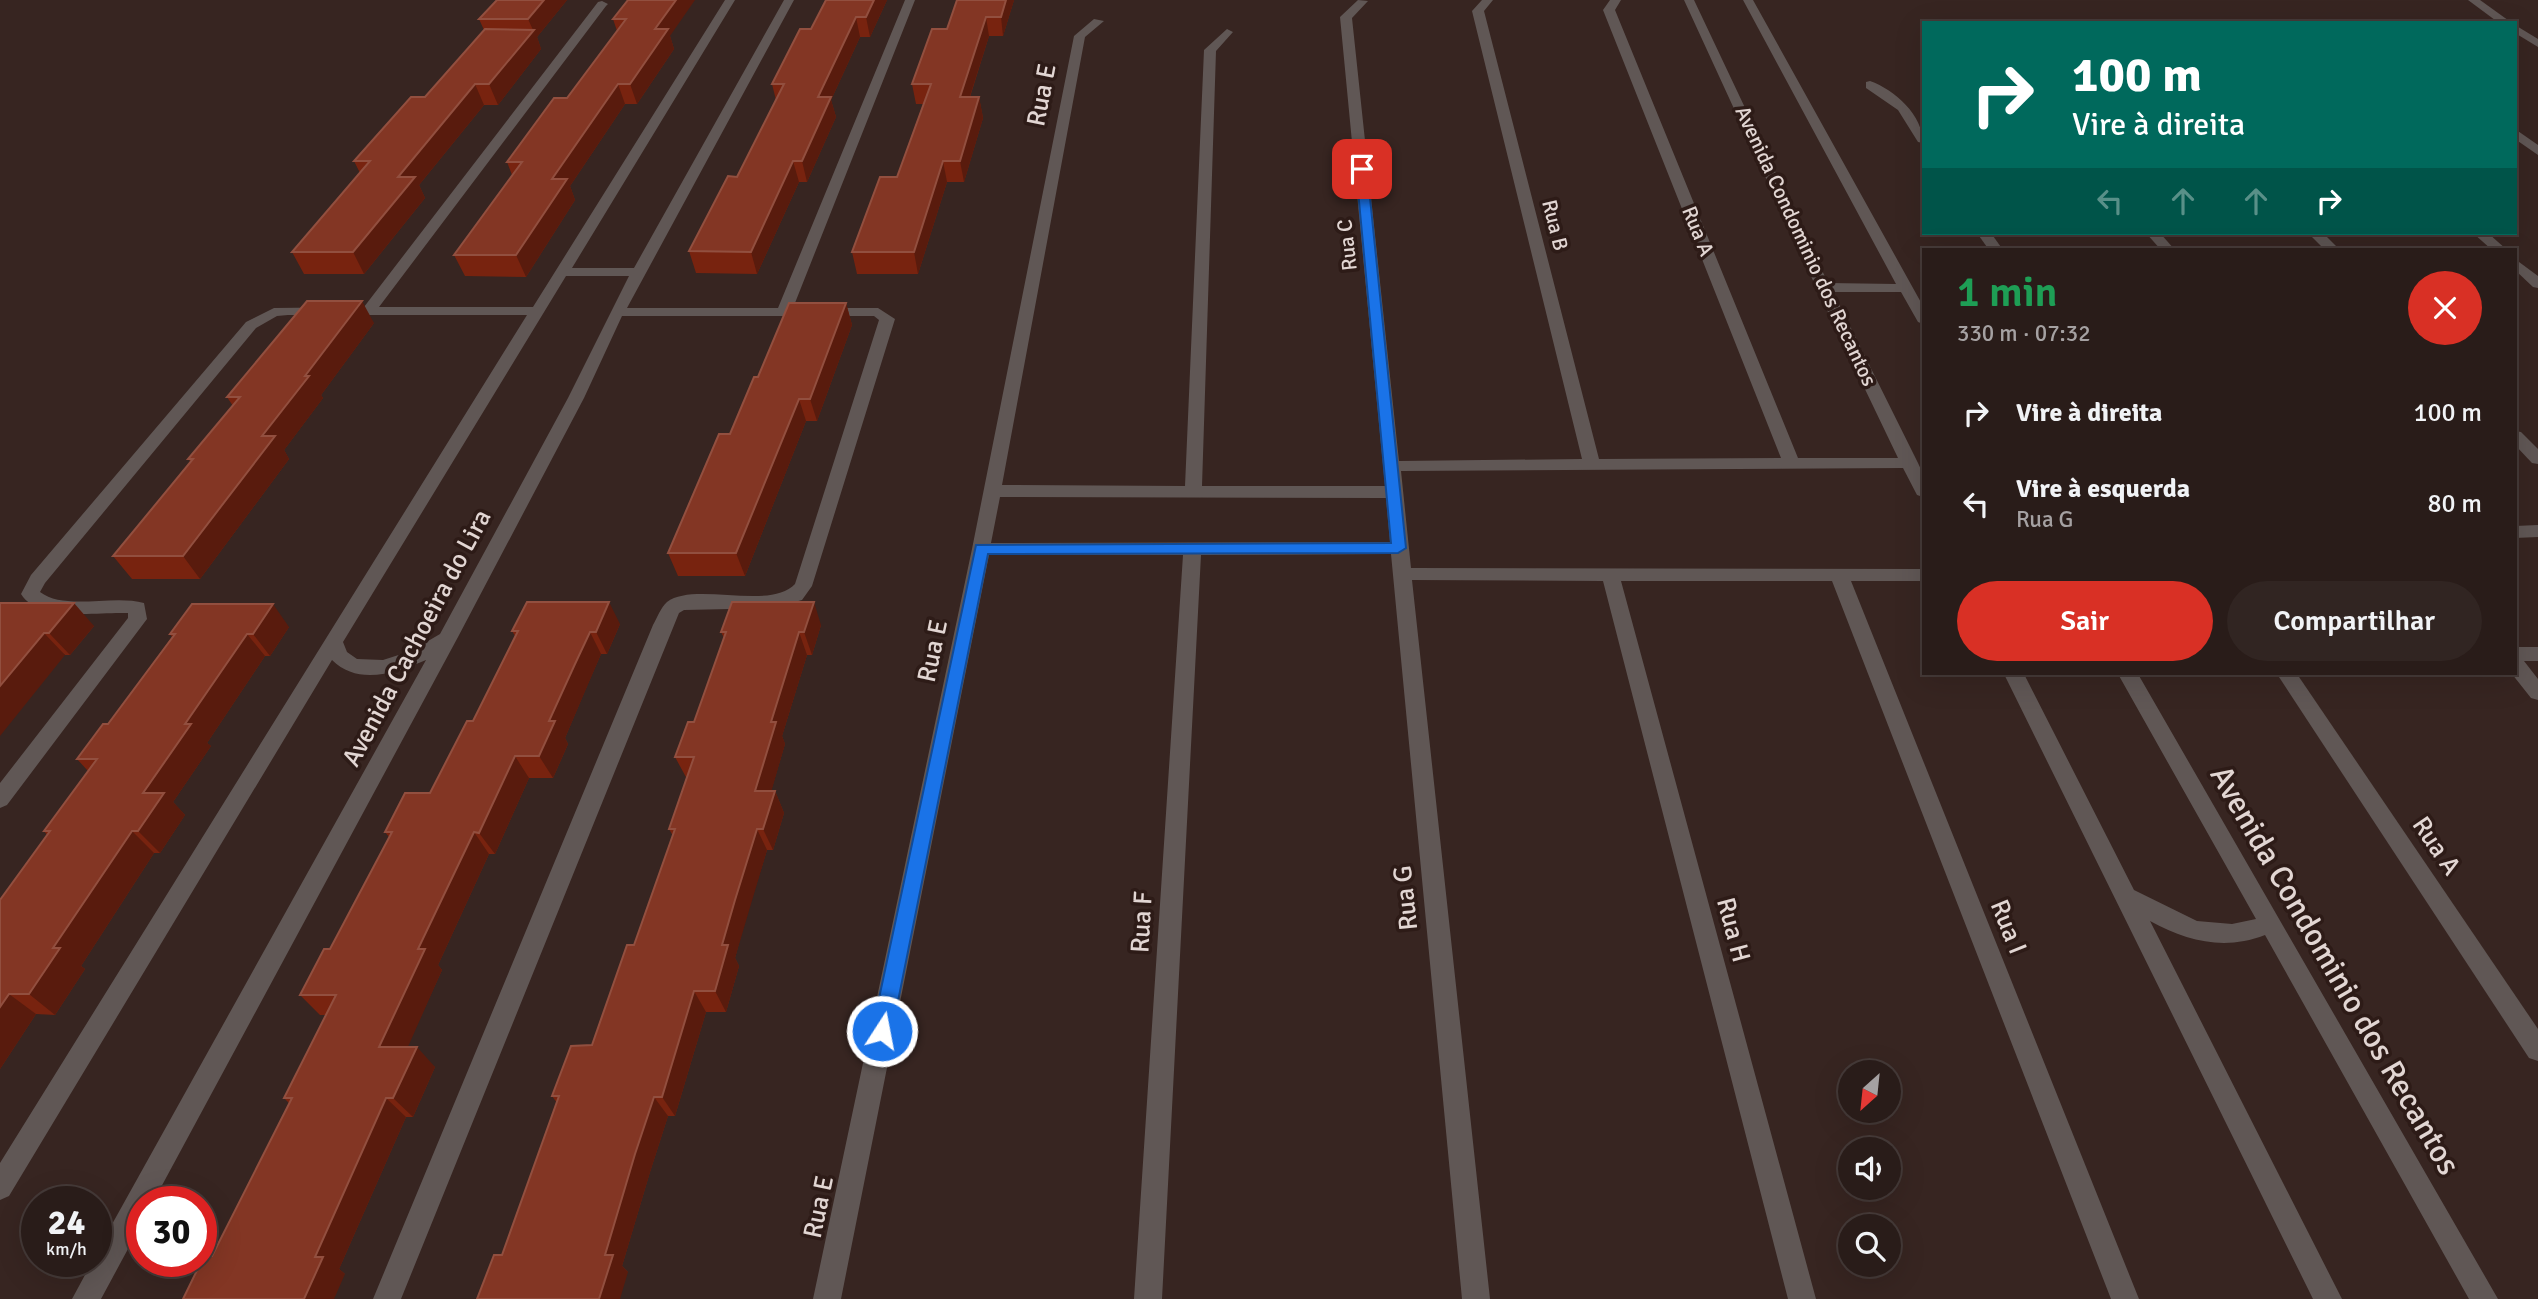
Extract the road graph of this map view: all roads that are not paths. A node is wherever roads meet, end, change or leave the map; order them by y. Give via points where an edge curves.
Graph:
1 (730, 0) edge
2 (789, 0) edge
3 (910, 0) edge
4 (1488, 0) edge
5 (1616, 0) edge
6 (1689, 0) edge
7 (1748, 0) edge
8 (2473, 0) edge
9 (1363, 1) edge
10 (602, 4) dead end
11 (2504, 21) edge
12 (1098, 22) dead end
13 (2517, 29) edge
14 (1227, 32) dead end
15 (2538, 44) edge
16 (1870, 85) dead end
17 (2517, 135) edge
18 (1922, 137) edge
19 (2538, 151) edge
20 (2317, 235) edge
21 (2482, 235) edge
22 (2331, 248) edge
23 (2498, 248) edge
24 (2517, 265) edge
25 (562, 272) junction
26 (641, 272) junction
27 (2538, 284) edge
28 (1824, 287) junction
29 (1905, 288) junction
30 (368, 311) junction
31 (537, 311) junction
32 (784, 312) junction
33 (617, 313) junction
34 (1922, 317) edge
35 (2517, 438) edge
36 (2538, 459) edge
37 (1910, 463) junction
38 (1792, 464) junction
39 (1592, 465) junction
40 (1392, 466) junction
41 (1922, 489) edge
42 (992, 491) junction
43 (1193, 492) junction
44 (1395, 492) junction
45 (2538, 531) edge
46 (2517, 532) edge
47 (1398, 548) junction
48 (981, 549) junction
49 (1192, 549) junction
50 (1401, 574) junction
51 (1610, 574) junction
52 (1839, 575) junction
53 (1922, 575) edge
54 (448, 637) junction
55 (332, 642) junction
56 (2517, 654) edge
57 (2538, 654) edge
58 (2517, 667) edge
59 (2015, 675) edge
60 (2129, 675) edge
61 (2288, 675) edge
62 (2538, 693) edge
63 (0, 799) edge
64 (2254, 893) junction
65 (2129, 898) junction
66 (2538, 1050) edge
67 (0, 1187) edge
68 (86, 1299) edge
69 (387, 1299) edge
70 (827, 1299) edge
71 (1149, 1299) edge
72 (1476, 1299) edge
73 (1802, 1299) edge
74 (2125, 1299) edge
75 (2328, 1299) edge
76 (2484, 1299) edge

1 - 25 street
2 - 26 street, Avenida Cachoeira do Lira
3 - 32 street
4 - 39 street, Rua B via 1478,11
5 - 38 street, Rua A via 1609,10
6 - 28 street, Avenida Condominio dos Recantos
7 - 29 street
8 - 11 street
9 - 40 street, Rua C via 1346,18
10 - 30 street
12 - 42 street, Rua E via 1080,36
13 - 15 street
14 - 43 street via 1210,50
16 - 18 street via 1903,108
17 - 19 street
20 - 22 street
21 - 23 street
24 - 27 street
25 - 26 street
25 - 31 street
26 - 33 street, Avenida Cachoeira do Lira
28 - 29 street
28 - 37 street, Avenida Condominio dos Recantos
29 - 34 street
30 - 31 street
30 - 63 street via 274,312 251,325 37,580 30,594 36,601 51,606 123,605 137,608 138,619
31 - 55 street
32 - 33 street
32 - 69 street via 878,312 887,319 803,586 787,598 681,603 667,614
33 - 54 street, Avenida Cachoeira do Lira
35 - 36 street
37 - 38 street
37 - 41 street, Avenida Condominio dos Recantos
38 - 39 street
39 - 40 street
40 - 44 street, Rua C
42 - 43 street
42 - 48 street, Rua E
43 - 44 street
44 - 47 street, Rua G
45 - 46 street
47 - 49 street
47 - 50 street, Rua G
48 - 49 street
48 - 70 street, Rua E
49 - 71 street, Rua F
50 - 51 street
50 - 72 street, Rua G
51 - 52 street
51 - 73 street, Rua H
52 - 53 street
52 - 74 street, Rua I
54 - 55 street via 414,659 376,667 343,661
54 - 68 street, Avenida Cachoeira do Lira
55 - 67 street
56 - 57 street
58 - 62 street
59 - 65 street
60 - 64 street, Avenida Condominio dos Recantos
61 - 66 street, Rua A
64 - 65 street via 2271,923 2214,936 2187,930
64 - 76 street, Avenida Condominio dos Recantos
65 - 75 street

